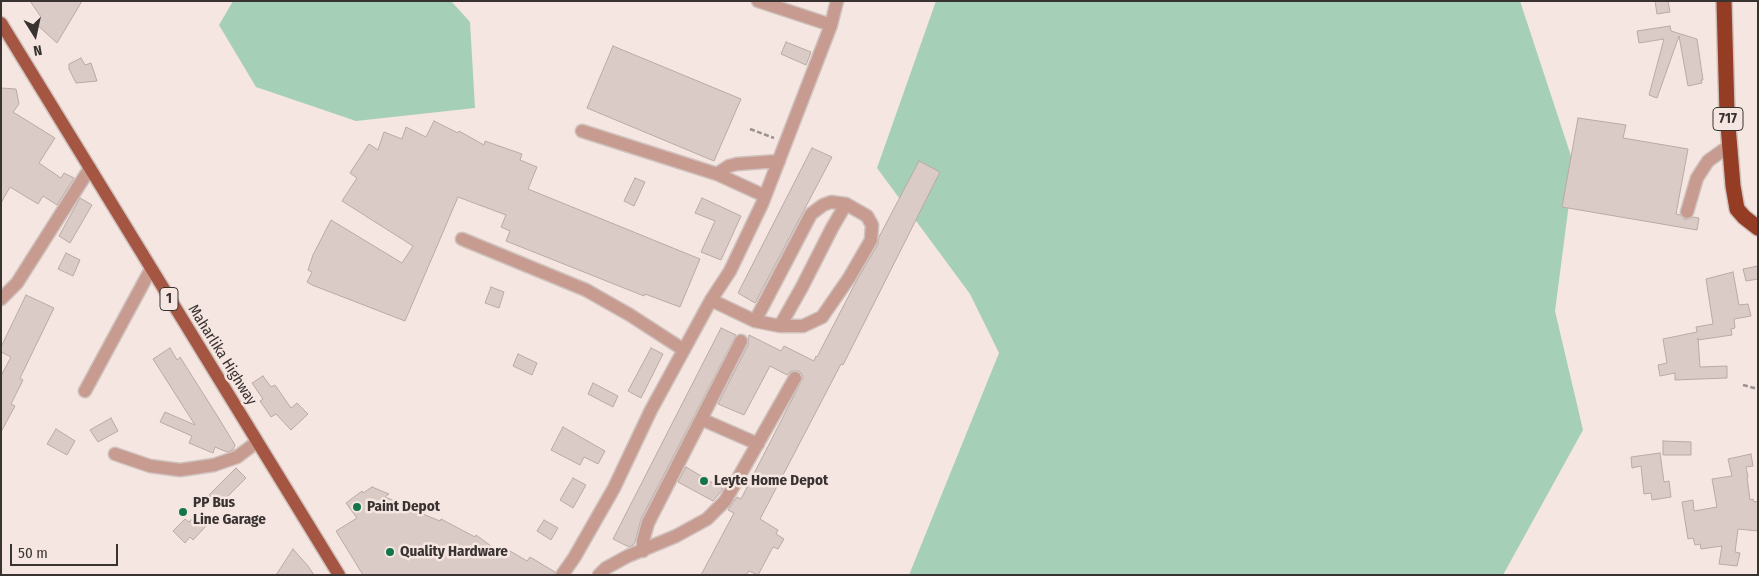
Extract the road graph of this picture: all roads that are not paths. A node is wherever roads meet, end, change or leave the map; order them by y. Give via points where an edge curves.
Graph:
1 (758, 1) edge
2 (837, 1) edge
3 (1724, 1) edge
4 (1, 23) edge
5 (831, 25) junction
6 (582, 131) dead end
7 (1729, 146) junction
8 (779, 161) junction
9 (90, 168) junction
10 (717, 174) junction
11 (766, 196) junction
12 (846, 204) junction
13 (1687, 212) dead end
14 (1758, 228) edge
15 (462, 239) dead end
16 (151, 269) junction
17 (1, 299) edge
18 (711, 300) junction
19 (755, 321) junction
20 (780, 326) junction
21 (741, 341) dead end
22 (684, 350) junction
23 (794, 378) dead end
24 (85, 390) dead end
25 (701, 419) junction
26 (257, 442) junction
27 (758, 444) junction
28 (115, 454) dead end
29 (642, 551) junction
30 (339, 575) edge
31 (562, 575) edge
32 (599, 575) edge

1 - 5 street
2 - 5 street
3 - 7 highway, 717
4 - 9 main road, Maharlika Highway / 1
5 - 8 street
6 - 10 street
7 - 13 street via 1708,161 1697,178
7 - 14 highway, 717 via 1737,209
8 - 10 street via 737,164
8 - 11 street
9 - 16 main road, Maharlika Highway / 1
9 - 17 street via 18,283
10 - 11 street
11 - 18 street via 730,271
12 - 19 street via 831,202 811,214
12 - 20 street
12 - 20 street via 867,216 872,224 871,240 822,318 804,326
15 - 22 street via 586,290
16 - 24 street
16 - 26 main road, Maharlika Highway / 1
18 - 19 street
18 - 22 street
19 - 20 street
21 - 25 street
22 - 31 street via 614,488
23 - 27 street
25 - 27 street
25 - 29 street via 648,523
26 - 28 street via 237,457 214,465 180,470 150,466
26 - 30 main road, Maharlika Highway / 1
27 - 29 street via 725,501 707,519
29 - 32 street via 606,568

